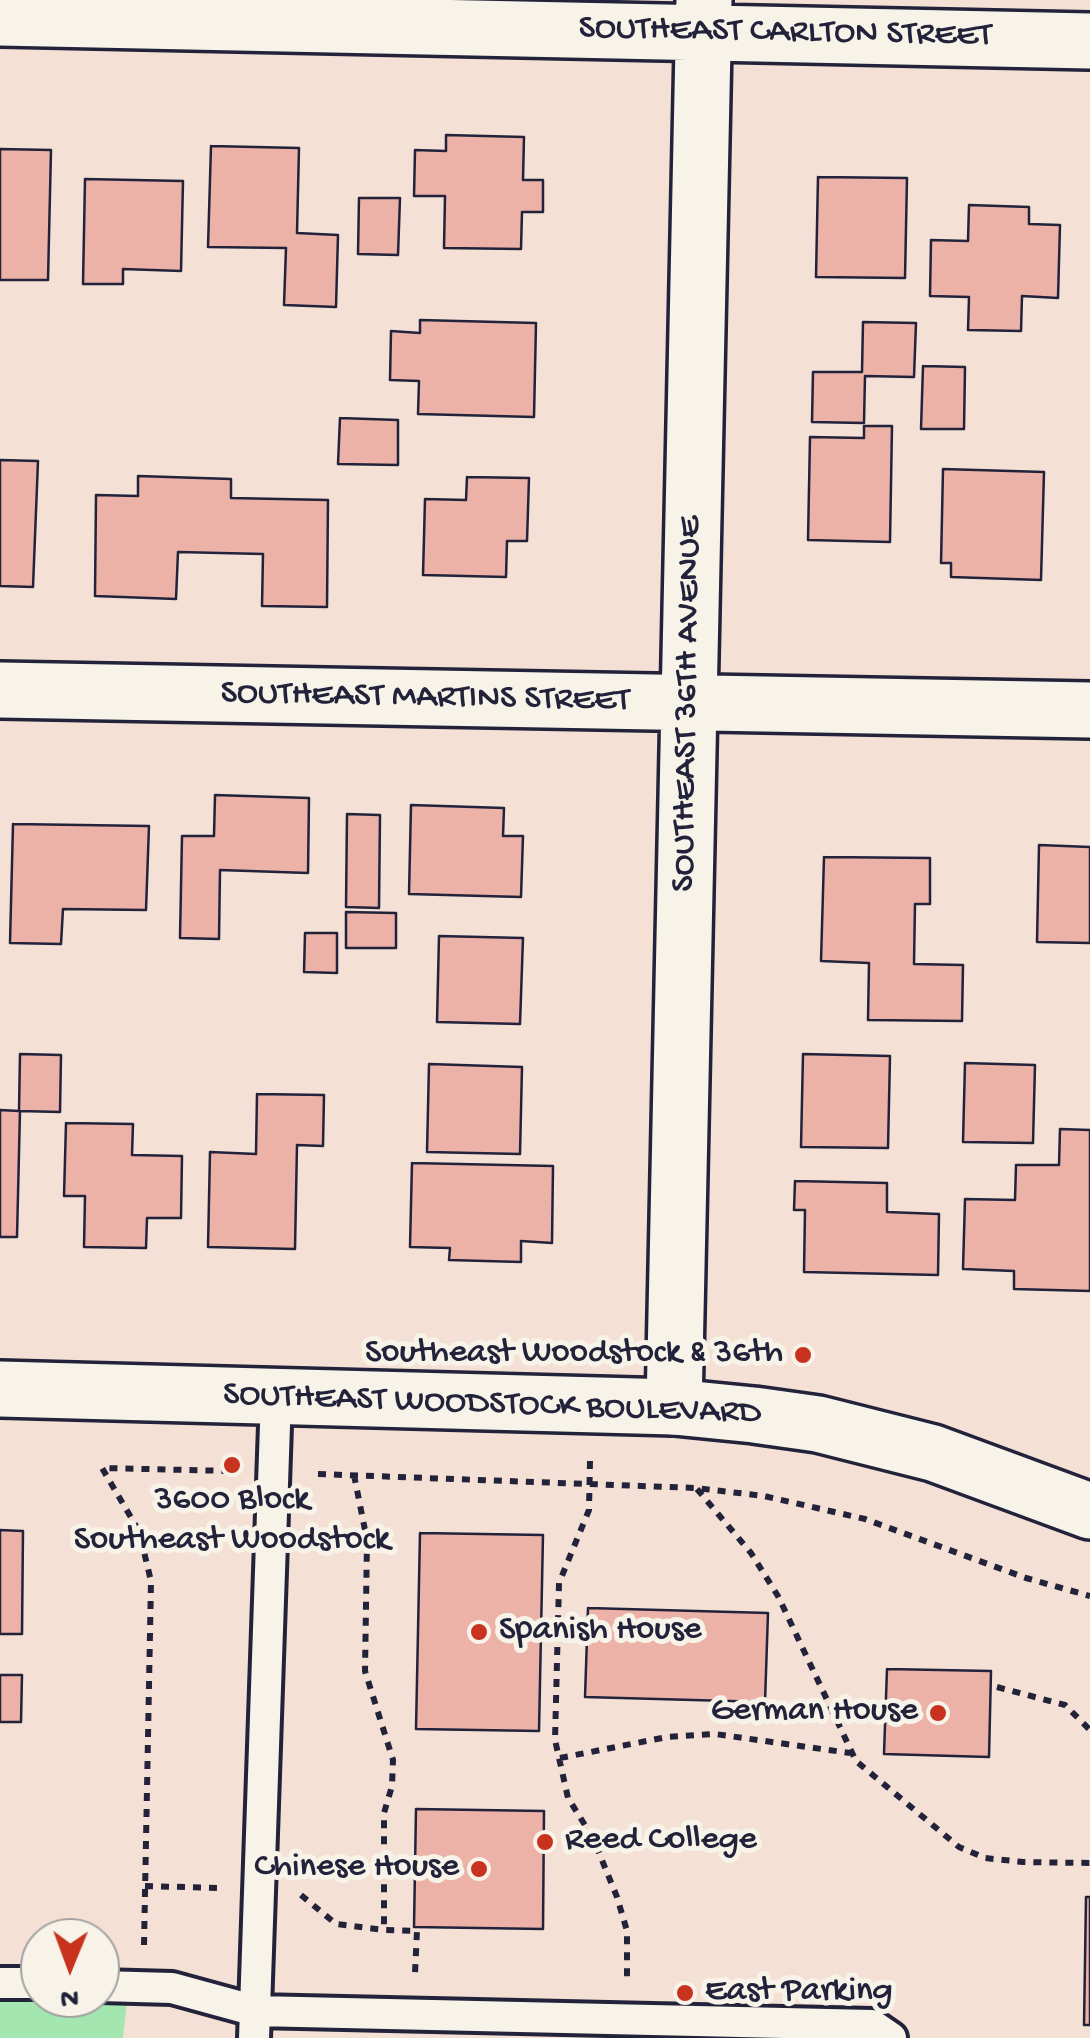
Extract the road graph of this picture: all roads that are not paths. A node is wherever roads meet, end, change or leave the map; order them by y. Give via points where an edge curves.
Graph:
1 (704, 16) edge
2 (0, 18) edge
3 (1090, 41) edge
4 (0, 690) edge
5 (689, 702) junction
6 (1090, 710) edge
7 (0, 1389) edge
8 (276, 1396) junction
9 (674, 1407) junction
10 (1090, 1512) edge
11 (120, 1987) edge
12 (255, 2025) edge
13 (892, 2038) edge

1 - 2 street, SOUTHEAST CARLTON STREET
1 - 3 street, SOUTHEAST CARLTON STREET
1 - 5 street, SOUTHEAST 36TH AVENUE
4 - 5 street, SOUTHEAST MARTINS STREET
5 - 6 street, SOUTHEAST MARTINS STREET
5 - 9 street, SOUTHEAST 36TH AVENUE
7 - 8 street, SOUTHEAST WOODSTOCK BOULEVARD
8 - 9 street, SOUTHEAST WOODSTOCK BOULEVARD
8 - 12 lane
9 - 10 street, SOUTHEAST WOODSTOCK BOULEVARD via 879,1438
11 - 12 lane via 172,1988
12 - 13 lane via 414,2015 872,2025

